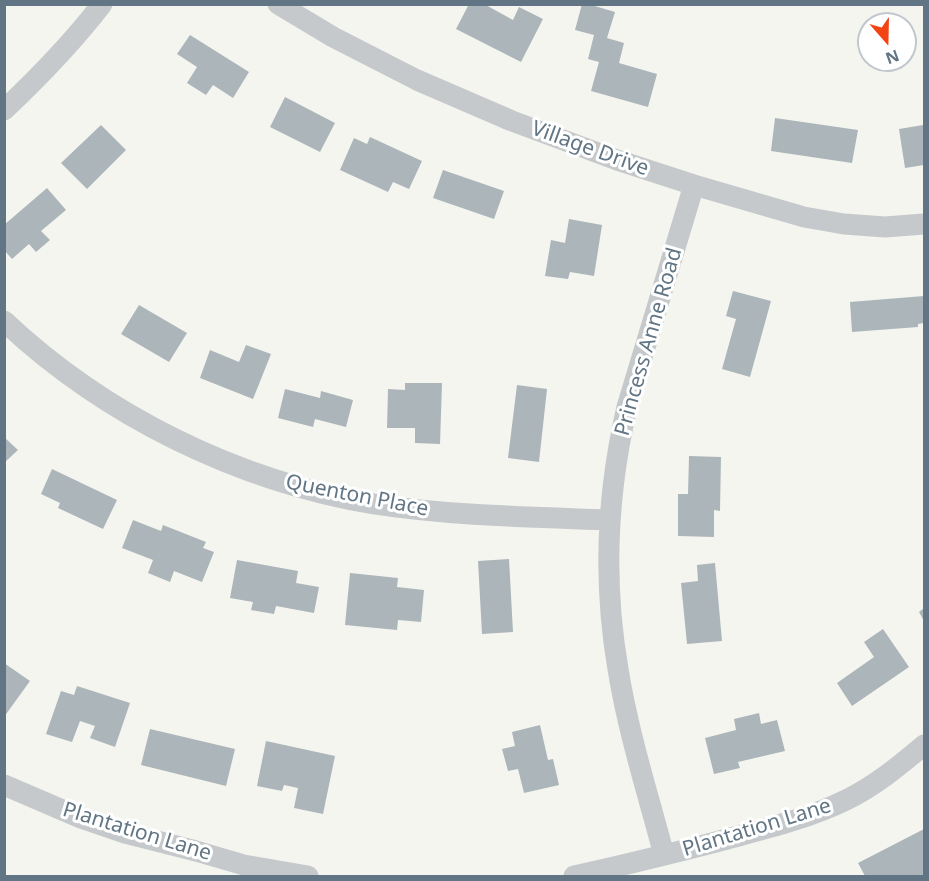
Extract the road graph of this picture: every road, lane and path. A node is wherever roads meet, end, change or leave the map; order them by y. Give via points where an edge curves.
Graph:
1 (102, 4) edge
2 (278, 4) edge
3 (4, 111) edge
4 (694, 185) junction
5 (924, 224) edge
6 (4, 321) edge
7 (610, 520) junction
8 (924, 745) edge
9 (4, 785) edge
10 (664, 855) junction
11 (308, 876) edge
12 (574, 876) edge

1 - 3 street via 43,73
2 - 4 street, Village Drive via 465,102
4 - 5 street, Village Drive via 804,217 844,224
4 - 7 street, Princess Anne Road via 627,407
6 - 7 street, Quenton Place via 59,368 143,422 233,465 282,482 374,504 416,509
7 - 10 street, Princess Anne Road via 610,599 618,671
8 - 10 street, Plantation Lane via 891,773 811,816
9 - 11 street, Plantation Lane via 125,832 244,865
10 - 12 street, Plantation Lane

